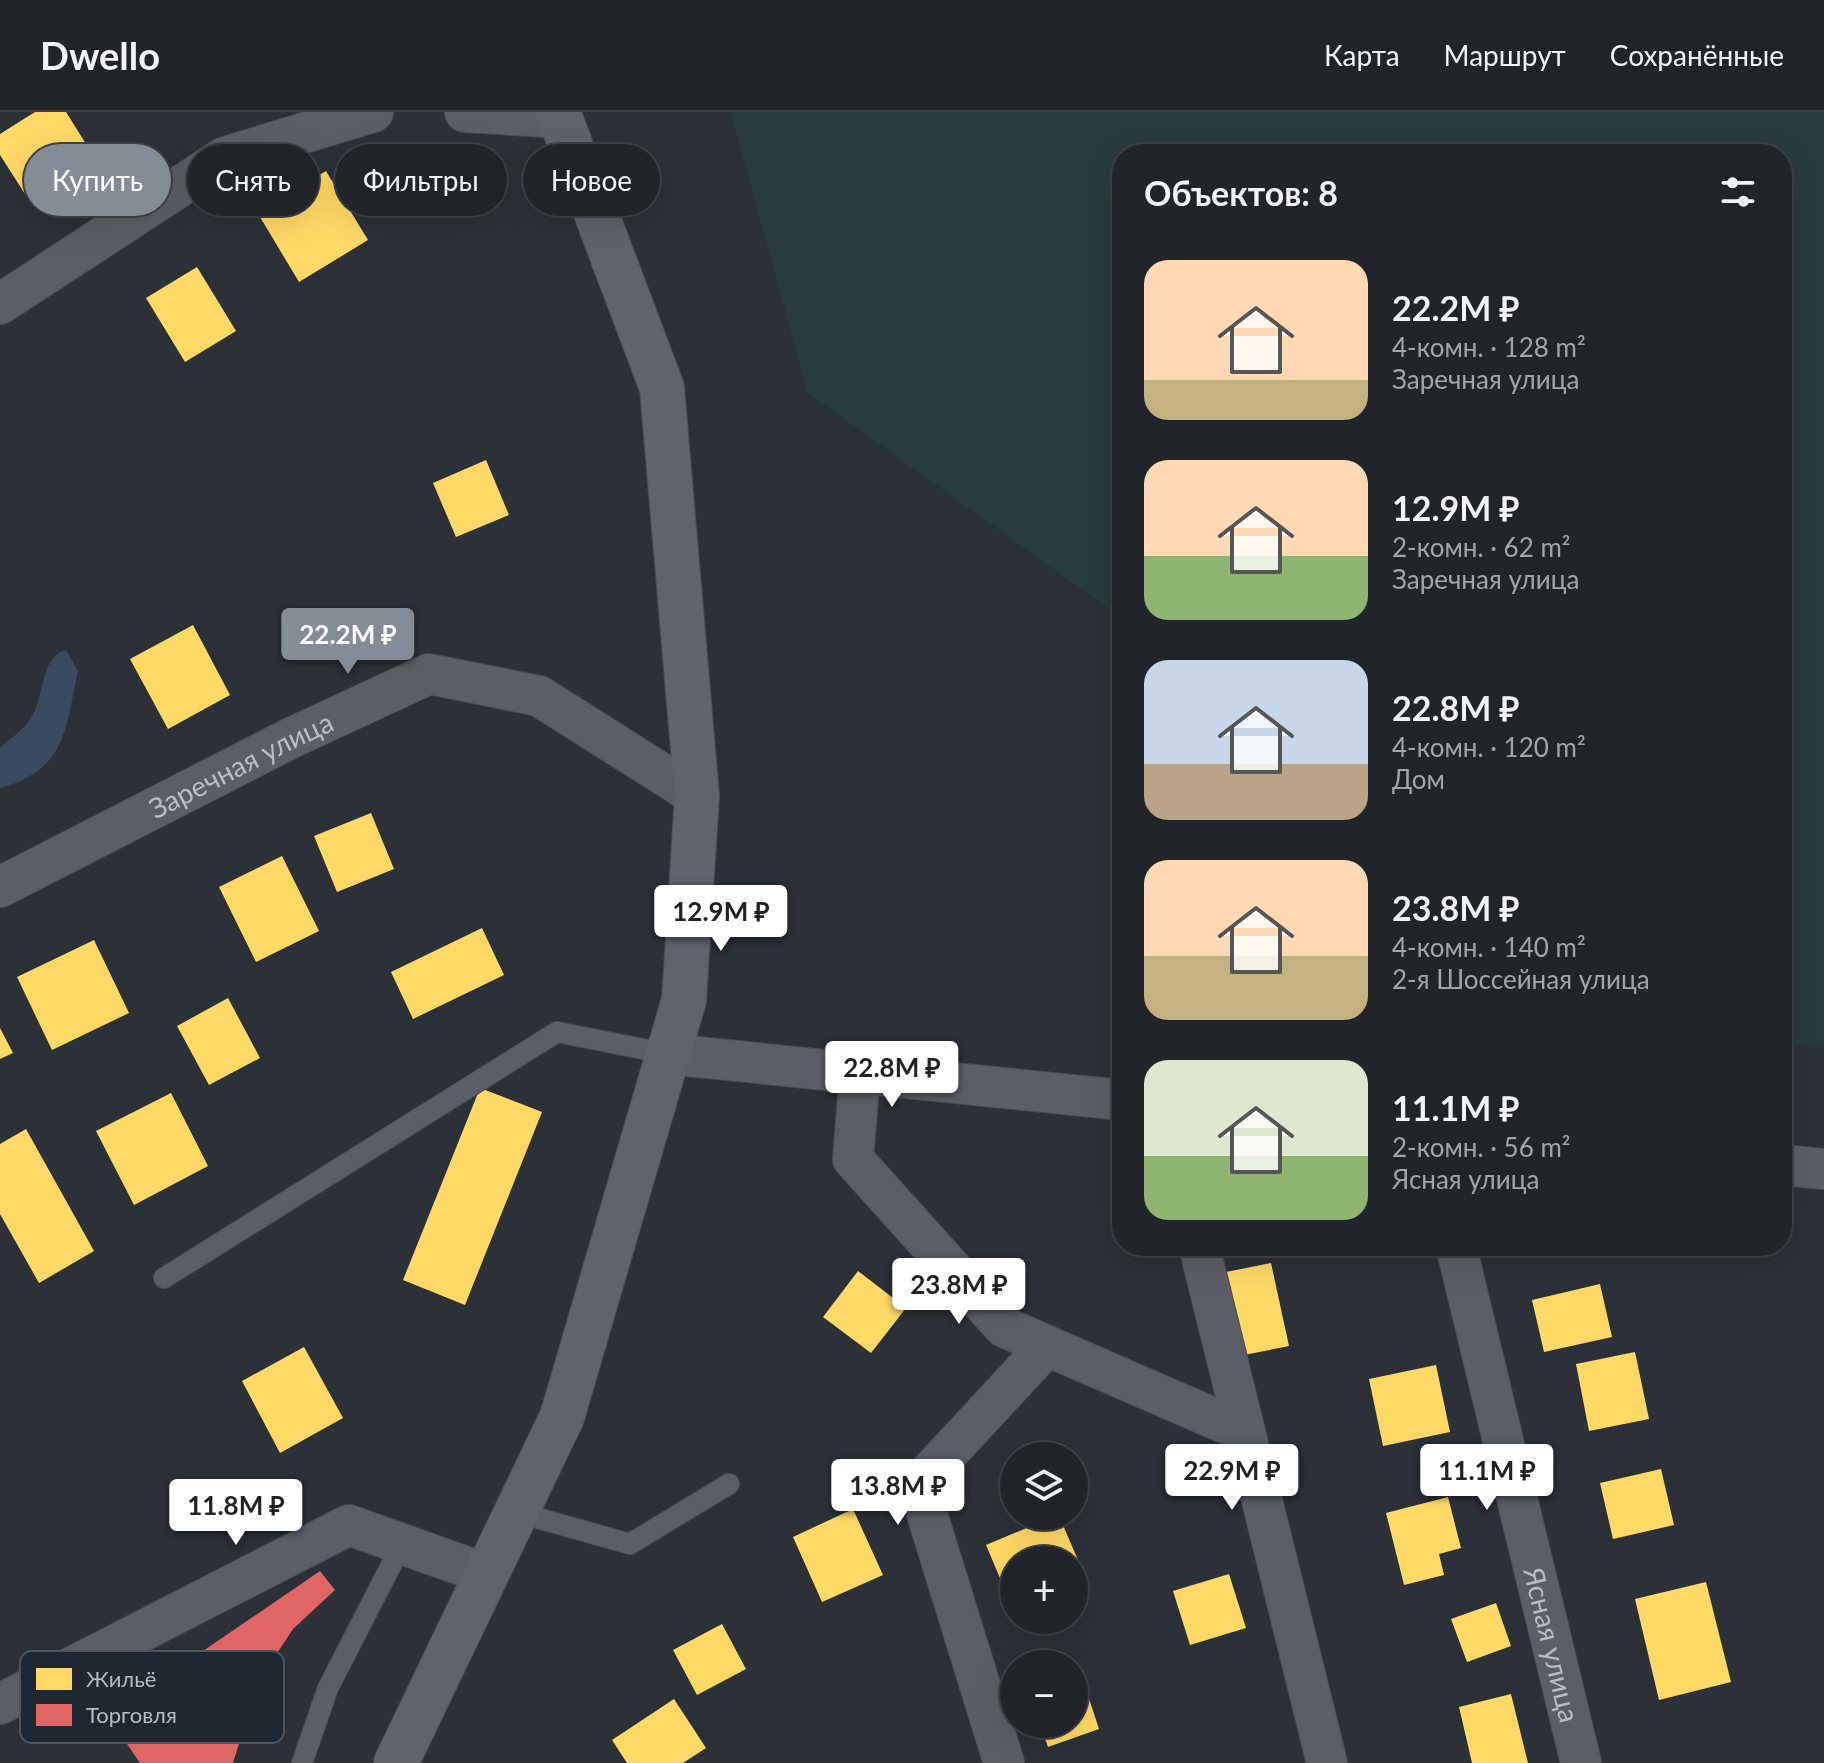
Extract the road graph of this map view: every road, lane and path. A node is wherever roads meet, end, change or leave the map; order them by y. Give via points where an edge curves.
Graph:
1 (373, 112) edge
2 (465, 112) edge
3 (559, 115) edge
4 (0, 304) edge
5 (697, 796) junction
6 (0, 887) edge
7 (668, 1054) junction
8 (860, 1073) junction
9 (1112, 1099) edge
10 (1792, 1166) edge
11 (1824, 1169) edge
12 (1201, 1256) edge
13 (1458, 1256) edge
14 (164, 1278) dead end
15 (1047, 1346) junction
16 (1245, 1432) junction
17 (729, 1484) dead end
18 (516, 1512) junction
19 (402, 1544) junction
20 (486, 1574) junction
21 (103, 1651) edge
22 (20, 1694) edge
23 (0, 1704) edge
24 (302, 1763) edge
25 (396, 1763) edge
26 (1004, 1763) edge
27 (1327, 1763) edge
28 (1581, 1763) edge

1 - 4 street via 225,157
2 - 3 street
3 - 5 main road via 662,388
5 - 6 street, Заречная улица via 539,696 429,674 291,738
5 - 7 main road via 684,1000
7 - 8 street
7 - 14 lane via 557,1032
7 - 18 main road via 562,1417
8 - 9 street
8 - 15 street via 853,1159 1004,1327
10 - 11 street
12 - 16 street
13 - 28 street, Ясная улица
15 - 16 street
15 - 26 street via 918,1485
16 - 27 street
17 - 18 lane via 630,1544
18 - 20 main road
19 - 20 street
19 - 21 street via 349,1525
19 - 24 lane via 328,1688
20 - 25 main road
22 - 23 street

